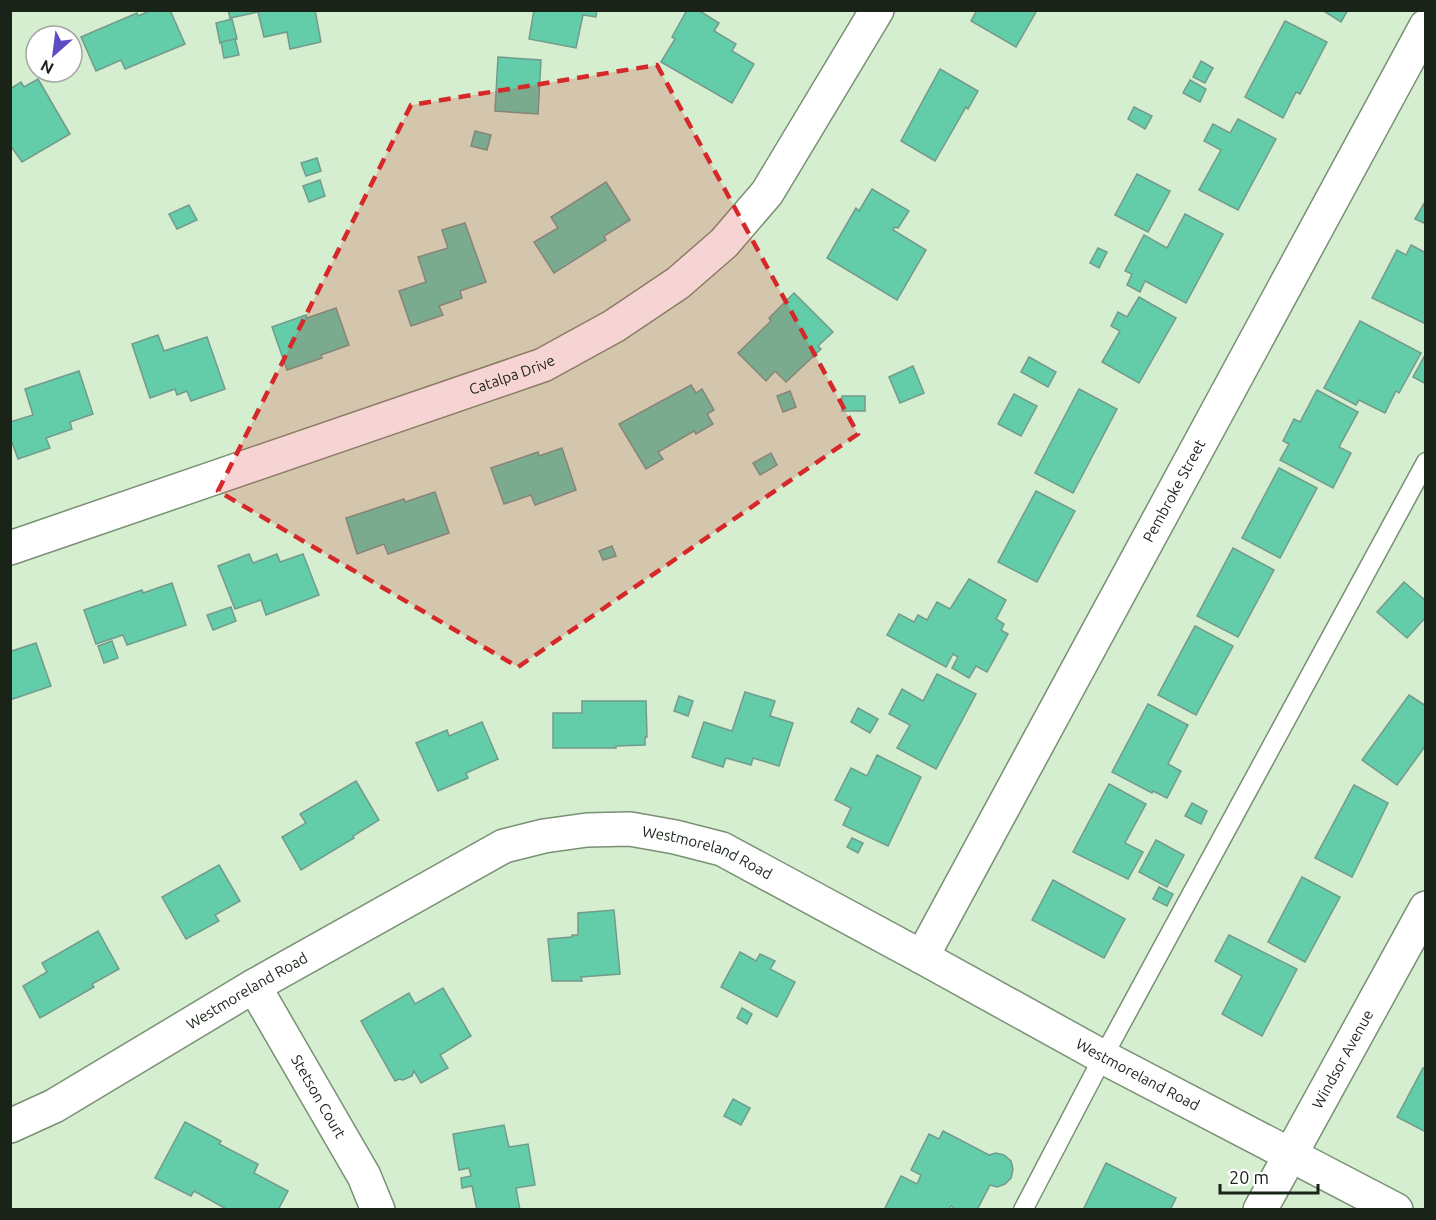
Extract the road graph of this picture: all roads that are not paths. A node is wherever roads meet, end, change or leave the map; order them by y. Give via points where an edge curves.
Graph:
1 (872, 12) edge
2 (1425, 26) edge
3 (1425, 462) edge
4 (10, 548) edge
5 (1425, 908) edge
6 (922, 957) junction
7 (254, 986) junction
8 (1103, 1057) junction
9 (10, 1126) edge
10 (1290, 1154) junction
11 (378, 1209) edge
12 (1023, 1209) edge
13 (1260, 1209) edge
14 (1396, 1209) edge

1 - 4 street, Catalpa Drive via 767,193 732,235 678,283 614,326 543,365
2 - 6 street, Pembroke Street
3 - 8 lane
5 - 10 street, Windsor Avenue
6 - 7 street, Westmoreland Road via 722,849 630,829 587,830 504,846
6 - 8 street, Westmoreland Road
7 - 9 street, Westmoreland Road via 54,1106
7 - 11 street, Stetson Court via 364,1176
8 - 10 street, Westmoreland Road
8 - 12 lane
10 - 13 street, Windsor Avenue
10 - 14 street, Westmoreland Road

